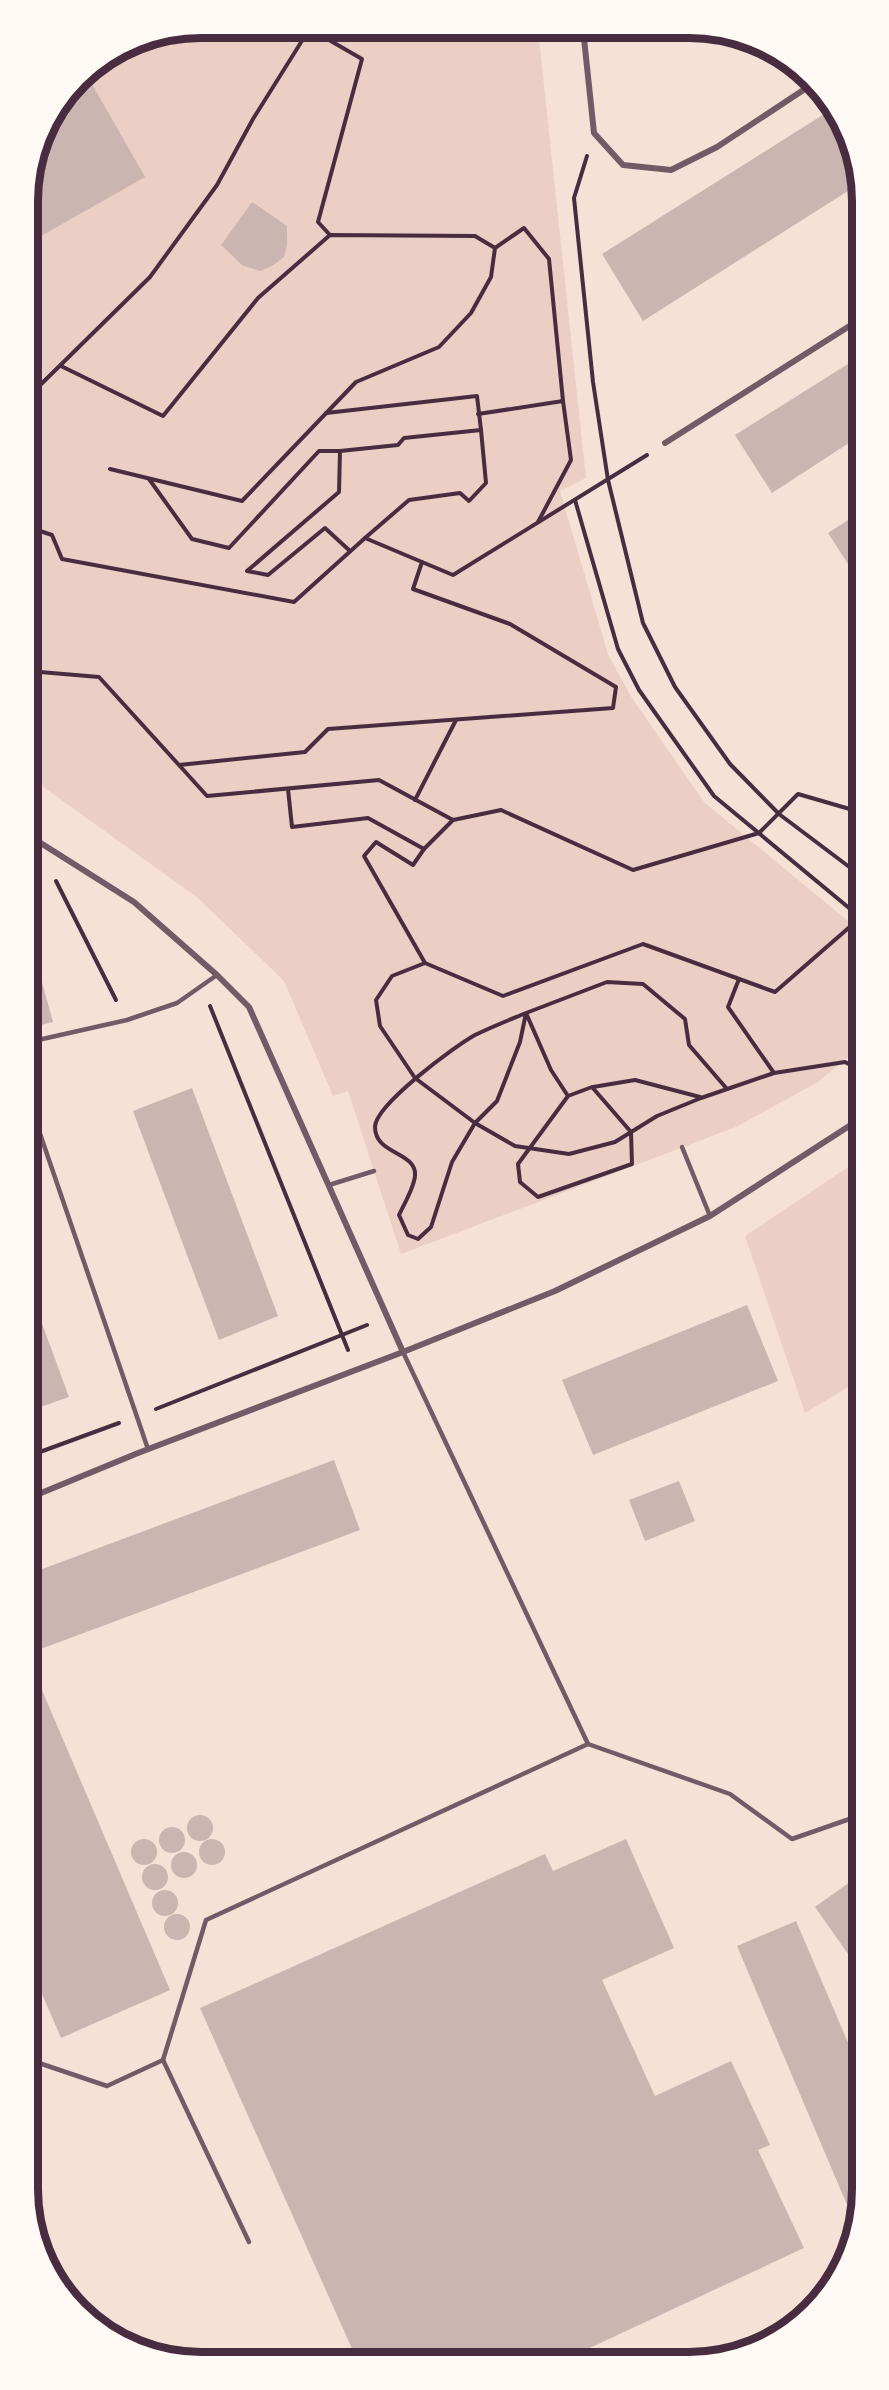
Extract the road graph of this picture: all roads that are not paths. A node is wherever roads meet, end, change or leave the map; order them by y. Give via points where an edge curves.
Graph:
1 (584, 37) edge
2 (807, 88) edge
3 (852, 324) edge
4 (665, 443) road end
5 (38, 841) edge
6 (217, 975) junction
7 (38, 1040) edge
8 (852, 1124) edge
9 (38, 1126) edge
10 (682, 1147) dead end
11 (374, 1171) dead end
12 (329, 1185) junction
13 (710, 1216) junction
14 (403, 1352) junction
15 (148, 1449) junction
16 (37, 1495) edge
17 (588, 1744) junction
18 (851, 1818) edge
19 (163, 2060) junction
20 (37, 2062) edge
21 (249, 2242) dead end

1 - 2 street via 594,133 623,165 671,170 717,147
3 - 4 street
5 - 6 street via 134,902
6 - 7 lane via 177,1003 126,1020
6 - 12 street via 249,1007
8 - 13 street
9 - 15 lane
10 - 13 lane
11 - 12 lane
12 - 14 street
13 - 14 street via 555,1291
14 - 15 street
14 - 17 lane
15 - 16 street
17 - 18 lane via 730,1794 792,1839
17 - 19 lane via 206,1920
19 - 20 lane via 107,2086
19 - 21 lane

